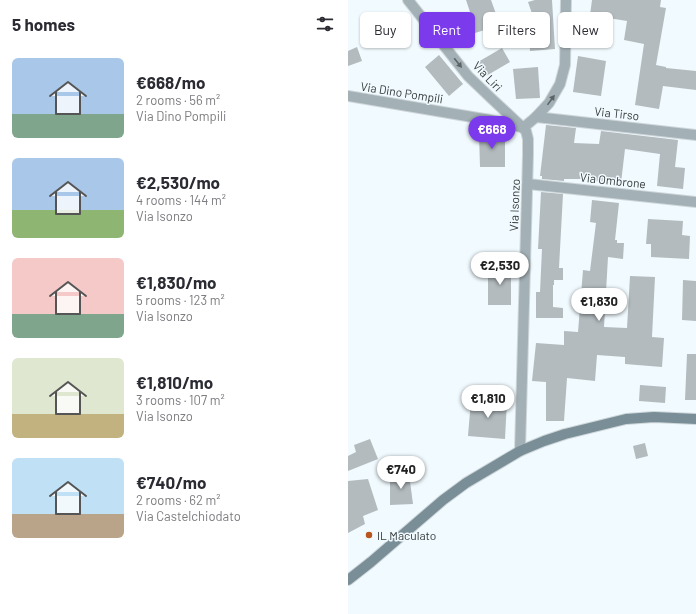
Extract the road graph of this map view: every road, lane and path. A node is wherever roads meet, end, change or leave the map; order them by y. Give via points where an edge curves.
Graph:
1 (408, 0) edge
2 (566, 0) edge
3 (348, 96) edge
4 (536, 117) junction
5 (523, 128) junction
6 (696, 135) edge
7 (528, 184) junction
8 (696, 202) edge
9 (696, 418) edge
10 (520, 451) junction
11 (348, 580) edge

1 -> 5 street, Via Liri via 468,76
4 -> 2 street via 550,103 562,78
3 - 5 street, Via Dino Pompili
4 - 5 street
4 - 6 street, Via Tirso
5 - 7 street, Via Isonzo via 528,139
7 - 8 street, Via Ombrone
7 - 10 street, Via Isonzo
9 - 10 street via 654,417 626,420 565,434
10 - 11 street via 454,491

